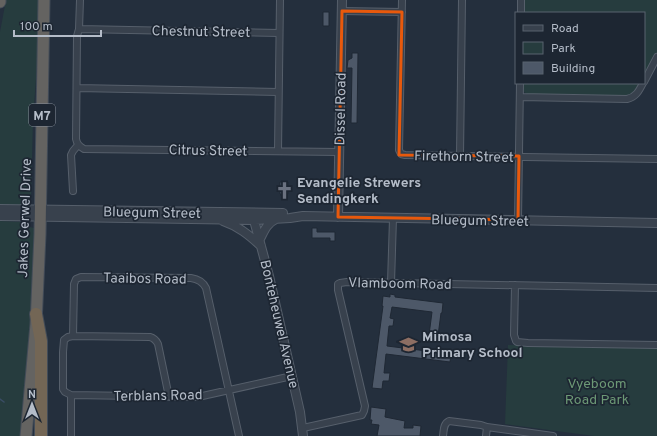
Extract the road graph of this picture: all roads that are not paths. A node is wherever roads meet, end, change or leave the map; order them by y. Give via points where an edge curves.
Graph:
1 (44, 0) edge
2 (80, 0) edge
3 (280, 0) edge
4 (342, 0) edge
5 (402, 0) edge
6 (462, 0) edge
7 (521, 0) edge
8 (342, 11) junction
9 (402, 12) junction
10 (521, 12) edge
11 (79, 29) junction
12 (280, 33) junction
13 (657, 57) edge
14 (645, 80) edge
15 (520, 84) edge
16 (643, 84) edge
17 (76, 88) junction
18 (278, 92) junction
19 (520, 97) junction
20 (78, 145) junction
21 (278, 151) junction
22 (339, 152) junction
23 (460, 156) junction
24 (519, 156) junction
25 (657, 159) edge
26 (73, 191) dead end
27 (0, 209) edge
28 (40, 213) junction
29 (0, 216) edge
30 (255, 216) junction
31 (303, 216) junction
32 (338, 217) junction
33 (393, 218) junction
34 (217, 219) junction
35 (279, 219) junction
36 (518, 220) junction
37 (657, 223) edge
38 (261, 243) junction
39 (392, 283) junction
40 (515, 285) junction
41 (657, 288) edge
42 (36, 314) junction
43 (73, 333) junction
44 (657, 345) edge
45 (292, 376) junction
46 (229, 390) junction
47 (71, 395) junction
48 (169, 396) junction
49 (487, 427) junction
50 (303, 432) edge
51 (544, 435) edge
52 (26, 436) edge
53 (41, 436) edge
54 (71, 436) edge
55 (239, 436) edge
56 (443, 436) edge
57 (486, 436) edge
58 (553, 436) edge

1 - 28 highway, Jakes Gerwel Drive / M7
2 - 11 street
3 - 12 street
4 - 8 street, Dissel Road
5 - 9 street, Firethorn Street
6 - 23 street
7 - 10 street
8 - 9 street
8 - 22 street, Dissel Road
9 - 23 street, Firethorn Street via 399,150 405,155
11 - 12 street, Chestnut Street
11 - 17 street
12 - 18 street
13 - 14 street
15 - 19 street
16 - 19 street via 636,95 627,99
17 - 18 street
17 - 20 street
18 - 21 street
19 - 24 street
20 - 21 street, Citrus Street via 84,148
20 - 26 street via 71,155
21 - 22 street, Citrus Street
22 - 32 street, Dissel Road
23 - 24 street, Firethorn Street
24 - 25 street, Firethorn Street
24 - 36 street
27 - 28 street, Bluegum Street
28 - 29 street, Bluegum Street
28 - 30 street, Bluegum Street via 92,211
28 - 34 street, Bluegum Street
28 - 42 highway, Jakes Gerwel Drive / M7
30 - 31 street, Bluegum Street
30 - 34 street, Bluegum Street
30 - 35 street, Bluegum Street
30 - 38 street, Bonteheuwel Avenue
31 - 32 street, Bluegum Street
31 - 35 street, Bluegum Street
32 - 33 street, Bluegum Street
33 - 36 street, Bluegum Street
33 - 39 street
34 - 38 street via 238,227
35 - 38 street via 266,227
36 - 37 street, Bluegum Street
38 - 45 street, Bonteheuwel Avenue
39 - 40 street, Vlamboom Road
39 - 50 street, Vlamboom Road via 338,284 364,411 362,415
40 - 41 street, Vlamboom Road
40 - 44 street via 514,334 517,342
42 - 52 highway, Jakes Gerwel Drive / M7
42 - 53 highway via 41,341
43 - 46 street, Taaibos Road via 74,284 78,278 196,279 206,288
43 - 47 street via 63,342 63,389
43 - 48 street via 152,338 158,344
45 - 46 street, Terblans Road
45 - 50 street, Bonteheuwel Avenue
46 - 48 street, Terblans Road via 198,397
46 - 55 street, Taaibos Road
47 - 48 street, Terblans Road
47 - 54 street
49 - 51 street
49 - 56 street via 449,421 444,426
49 - 57 street
51 - 58 street

